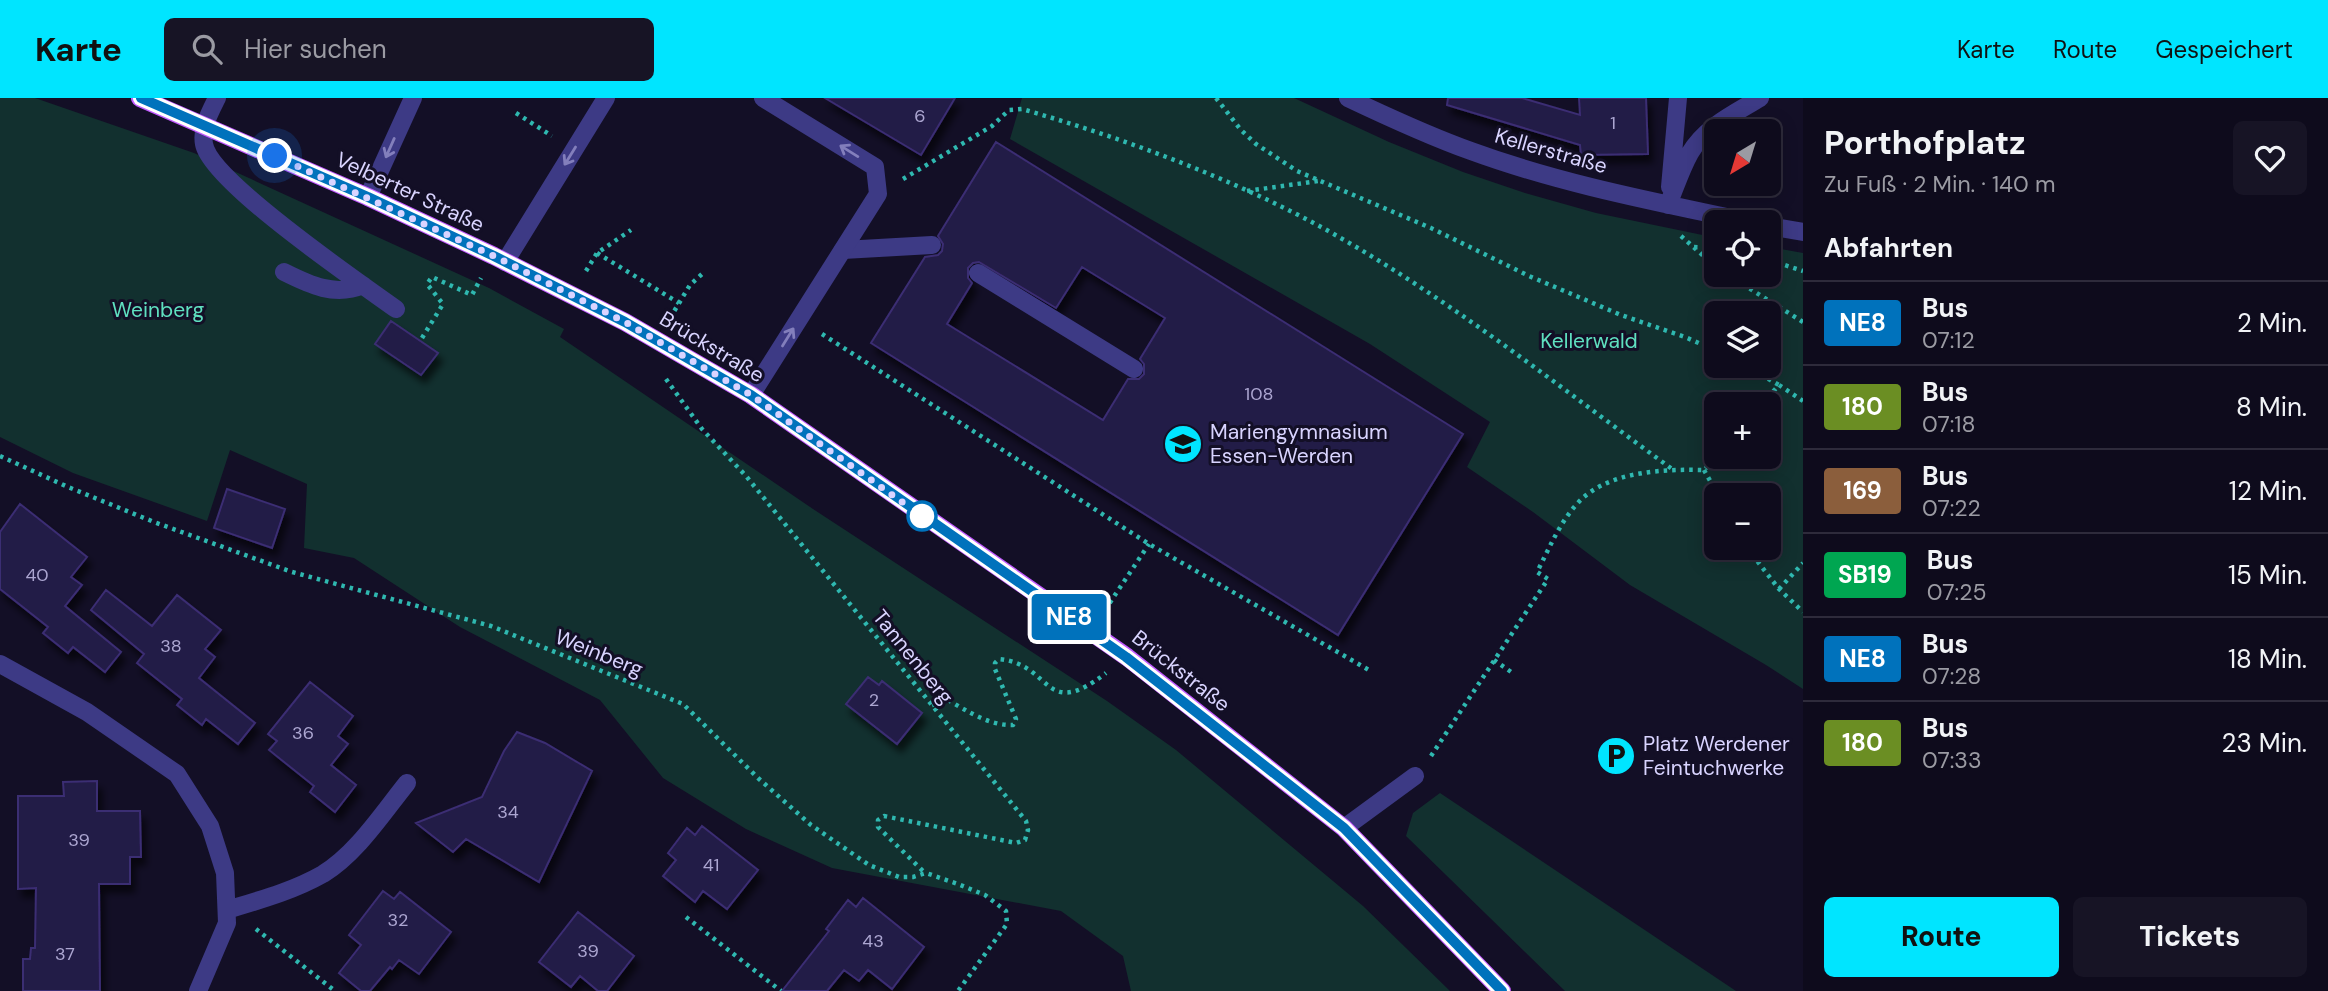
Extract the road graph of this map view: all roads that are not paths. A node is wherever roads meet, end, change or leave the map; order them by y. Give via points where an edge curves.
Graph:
1 (140, 98) edge
2 (216, 98) edge
3 (413, 98) edge
4 (606, 98) edge
5 (763, 98) edge
6 (1348, 98) edge
7 (1678, 98) edge
8 (1760, 98) edge
9 (205, 124) junction
10 (368, 197) junction
11 (1668, 205) junction
12 (1704, 212) edge
13 (1781, 228) edge
14 (1803, 232) edge
15 (932, 245) dead end
16 (843, 250) junction
17 (505, 262) junction
18 (284, 272) dead end
19 (978, 273) dead end
20 (363, 285) junction
21 (396, 309) dead end
22 (1134, 369) dead end
23 (751, 395) junction
24 (0, 664) edge
25 (1420, 770) road end
26 (407, 783) dead end
27 (1344, 828) junction
28 (227, 916) junction
29 (198, 991) edge
30 (1502, 991) edge

1 - 9 main road, Velberter Straße
2 - 9 street
3 -> 10 street
4 -> 17 street
16 -> 5 street via 878,194 875,167
6 - 11 street, Kellerstraße via 1471,151
7 - 11 street
8 - 11 street via 1702,138 1690,153
9 - 10 main road, Velberter Straße
9 - 20 street via 204,146 218,167 262,211
10 - 17 main road, Velberter Straße
11 - 12 street, Kellerstraße
13 - 14 street
15 - 16 street
23 -> 16 street
17 - 23 main road, Brückstraße via 657,340
18 - 20 street via 334,291
19 - 22 street
20 - 21 street
23 - 27 main road, Brückstraße via 1126,657
24 - 28 street via 86,712 177,774 209,826 225,873
25 - 27 street
26 - 28 street via 357,845 324,873
27 - 30 main road, Brückstraße
28 - 29 street

